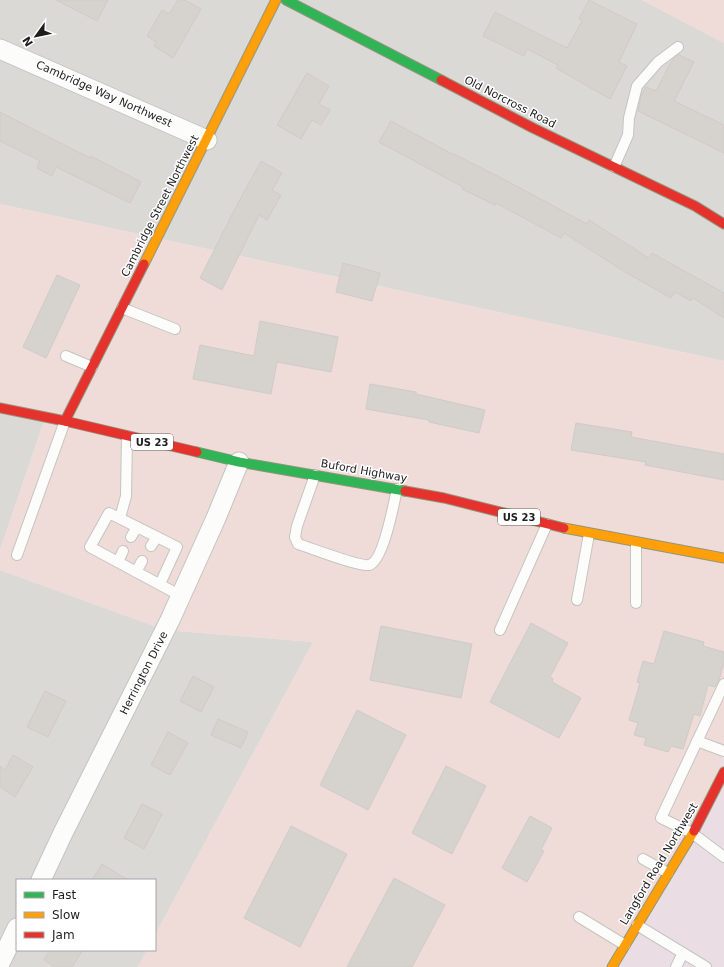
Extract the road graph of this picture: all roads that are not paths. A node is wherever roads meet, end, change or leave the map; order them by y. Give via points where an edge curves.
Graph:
1 (276, 0) edge
2 (286, 0) edge
3 (678, 47) dead end
4 (0, 49) edge
5 (207, 140) junction
6 (614, 167) junction
7 (724, 224) edge
8 (122, 308) junction
9 (175, 329) dead end
10 (66, 356) dead end
11 (92, 366) junction
12 (0, 408) edge
13 (65, 421) junction
14 (127, 436) junction
15 (239, 462) junction
16 (315, 475) junction
17 (397, 489) junction
18 (120, 518) junction
19 (547, 524) junction
20 (137, 526) junction
21 (589, 534) junction
22 (131, 537) dead end
23 (157, 537) junction
24 (636, 543) junction
25 (151, 546) dead end
26 (123, 551) dead end
27 (17, 555) dead end
28 (724, 558) edge
29 (142, 561) dead end
30 (118, 562) junction
31 (136, 572) junction
32 (160, 584) junction
33 (181, 596) junction
34 (577, 600) dead end
35 (636, 602) dead end
36 (500, 630) dead end
37 (724, 684) edge
38 (697, 741) junction
39 (724, 751) edge
40 (724, 772) edge
41 (692, 834) junction
42 (724, 857) edge
43 (642, 859) dead end
44 (668, 872) junction
45 (41, 879) edge
46 (579, 917) dead end
47 (637, 924) junction
48 (16, 930) edge
49 (625, 945) junction
50 (683, 953) junction
51 (0, 963) edge
52 (612, 967) edge
53 (676, 967) edge
54 (706, 967) edge

1 - 5 street, Cambridge Street Northwest
2 - 6 street, Old Norcross Road
3 - 6 lane via 658,62 637,86 629,118 628,135
4 - 5 street, Cambridge Way Northwest
5 - 8 street, Cambridge Street Northwest
6 - 7 street, Old Norcross Road via 695,206
8 - 9 lane
8 - 11 street, Cambridge Street Northwest
10 - 11 lane
11 - 13 street, Cambridge Street Northwest
12 - 13 street, Buford Highway / US 23
13 - 14 street, Buford Highway / US 23
13 - 27 lane
14 - 15 street, Buford Highway / US 23
14 - 18 lane via 126,496
15 - 16 street, Buford Highway / US 23
15 - 33 street, Herrington Drive
16 - 17 street, Buford Highway / US 23
16 - 17 lane via 297,526 295,537 298,544 362,564 375,562 382,549
17 - 19 street, Buford Highway / US 23
18 - 20 lane
18 - 30 lane via 109,513 90,547
19 - 21 street, Buford Highway / US 23
19 - 36 lane
20 - 22 lane
20 - 23 lane
21 - 24 street, Buford Highway / US 23
21 - 34 lane
23 - 25 lane
23 - 32 lane via 177,547
24 - 28 street, Buford Highway / US 23
24 - 35 lane
26 - 30 lane
29 - 31 lane
30 - 31 lane
31 - 32 lane
32 - 33 lane
33 - 45 street, Herrington Drive
37 - 38 lane
38 - 39 lane
38 - 41 lane via 662,818
40 - 41 street, Langford Road Northwest
41 - 42 lane
41 - 44 street, Langford Road Northwest
43 - 44 lane
44 - 47 street, Langford Road Northwest
46 - 49 lane
47 - 49 street, Langford Road Northwest
47 - 50 lane
48 - 51 street
49 - 52 street, Langford Road Northwest
50 - 53 lane
50 - 54 lane

